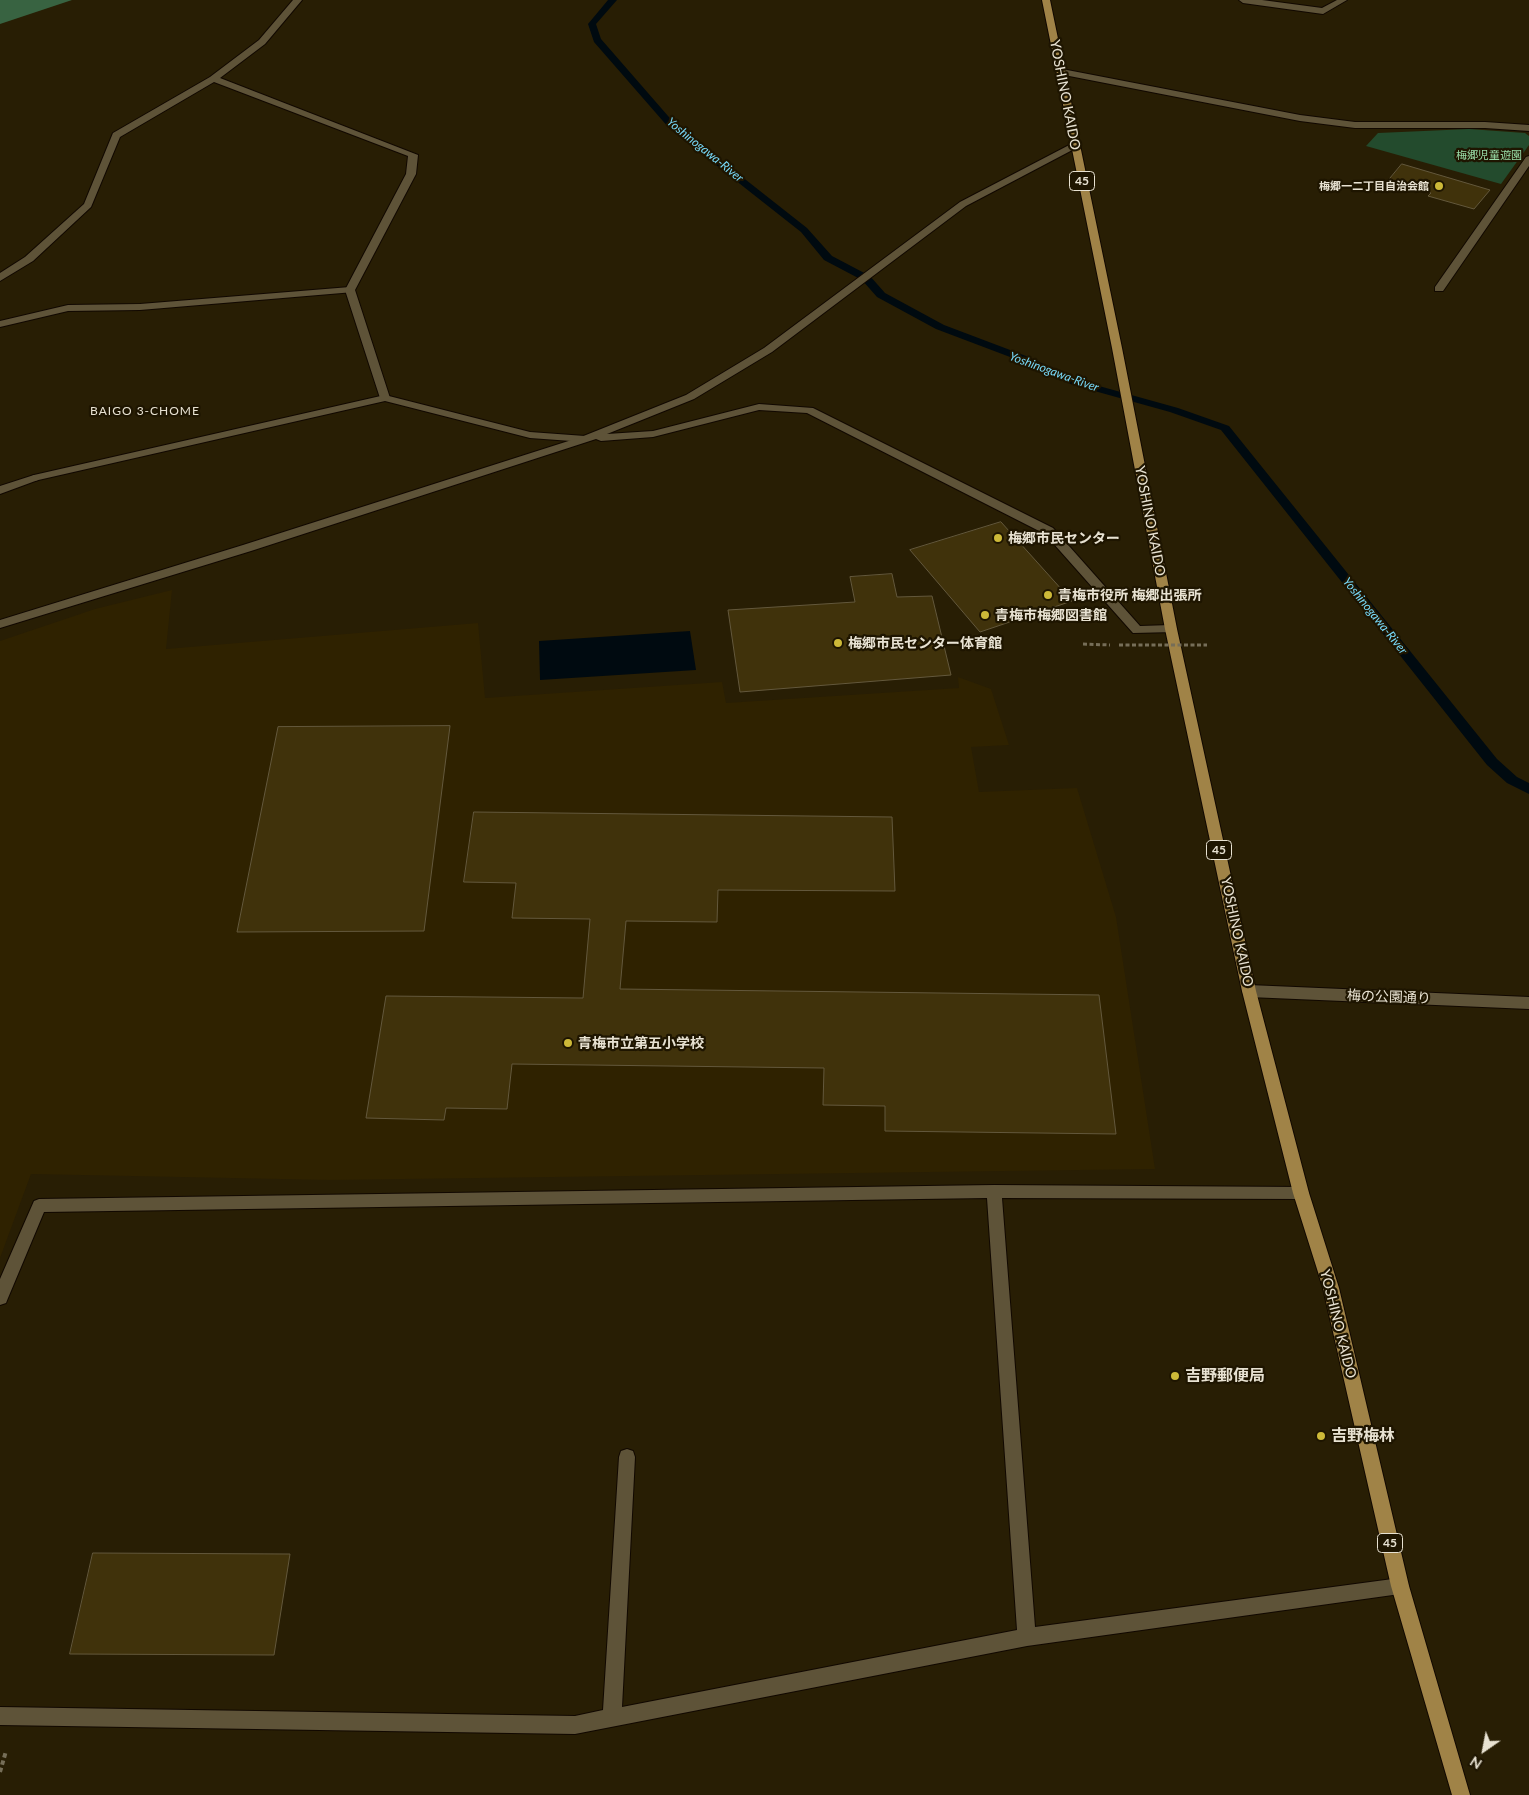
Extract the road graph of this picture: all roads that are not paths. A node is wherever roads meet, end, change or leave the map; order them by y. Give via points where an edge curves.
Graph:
1 (298, 0) edge
2 (1046, 0) edge
3 (1243, 0) edge
4 (1342, 0) edge
5 (1062, 72) junction
6 (213, 79) junction
7 (1529, 128) edge
8 (1075, 145) junction
9 (1529, 159) edge
10 (0, 278) edge
11 (1439, 289) dead end
12 (350, 290) junction
13 (0, 324) edge
14 (385, 398) junction
15 (585, 440) junction
16 (0, 490) edge
17 (0, 624) edge
18 (1171, 629) junction
19 (1249, 992) junction
20 (1529, 1003) edge
21 (994, 1191) junction
22 (1301, 1193) junction
23 (0, 1298) edge
24 (627, 1457) dead end
25 (1400, 1586) junction
26 (1027, 1637) junction
27 (0, 1716) edge
28 (612, 1718) junction
29 (1461, 1795) edge

1 - 6 street via 262,42
2 - 5 main road, YOSHINO KAIDO / 45
3 - 4 street via 1323,11
5 - 7 street via 1309,120 1356,125
5 - 8 main road, YOSHINO KAIDO / 45
6 - 10 street via 116,135 88,206 29,259
6 - 12 street via 413,155 411,174
8 - 15 street via 963,204 768,350 690,397
8 - 18 main road, YOSHINO KAIDO / 45
9 - 11 street
12 - 13 street via 140,307 68,308
12 - 14 street
14 - 15 street via 530,435
14 - 16 street via 34,478
15 - 17 street
15 - 18 street via 653,434 759,407 809,410 1049,531 1137,630
18 - 19 main road, YOSHINO KAIDO / 45
19 - 20 street, 梅の公園通り
19 - 22 main road, YOSHINO KAIDO / 45
21 - 22 street
21 - 23 street via 39,1206
21 - 26 street
22 - 25 main road, YOSHINO KAIDO / 45 via 1331,1288
24 - 28 street
25 - 26 street
25 - 29 main road, YOSHINO KAIDO / 45
26 - 28 street
27 - 28 street via 575,1725

